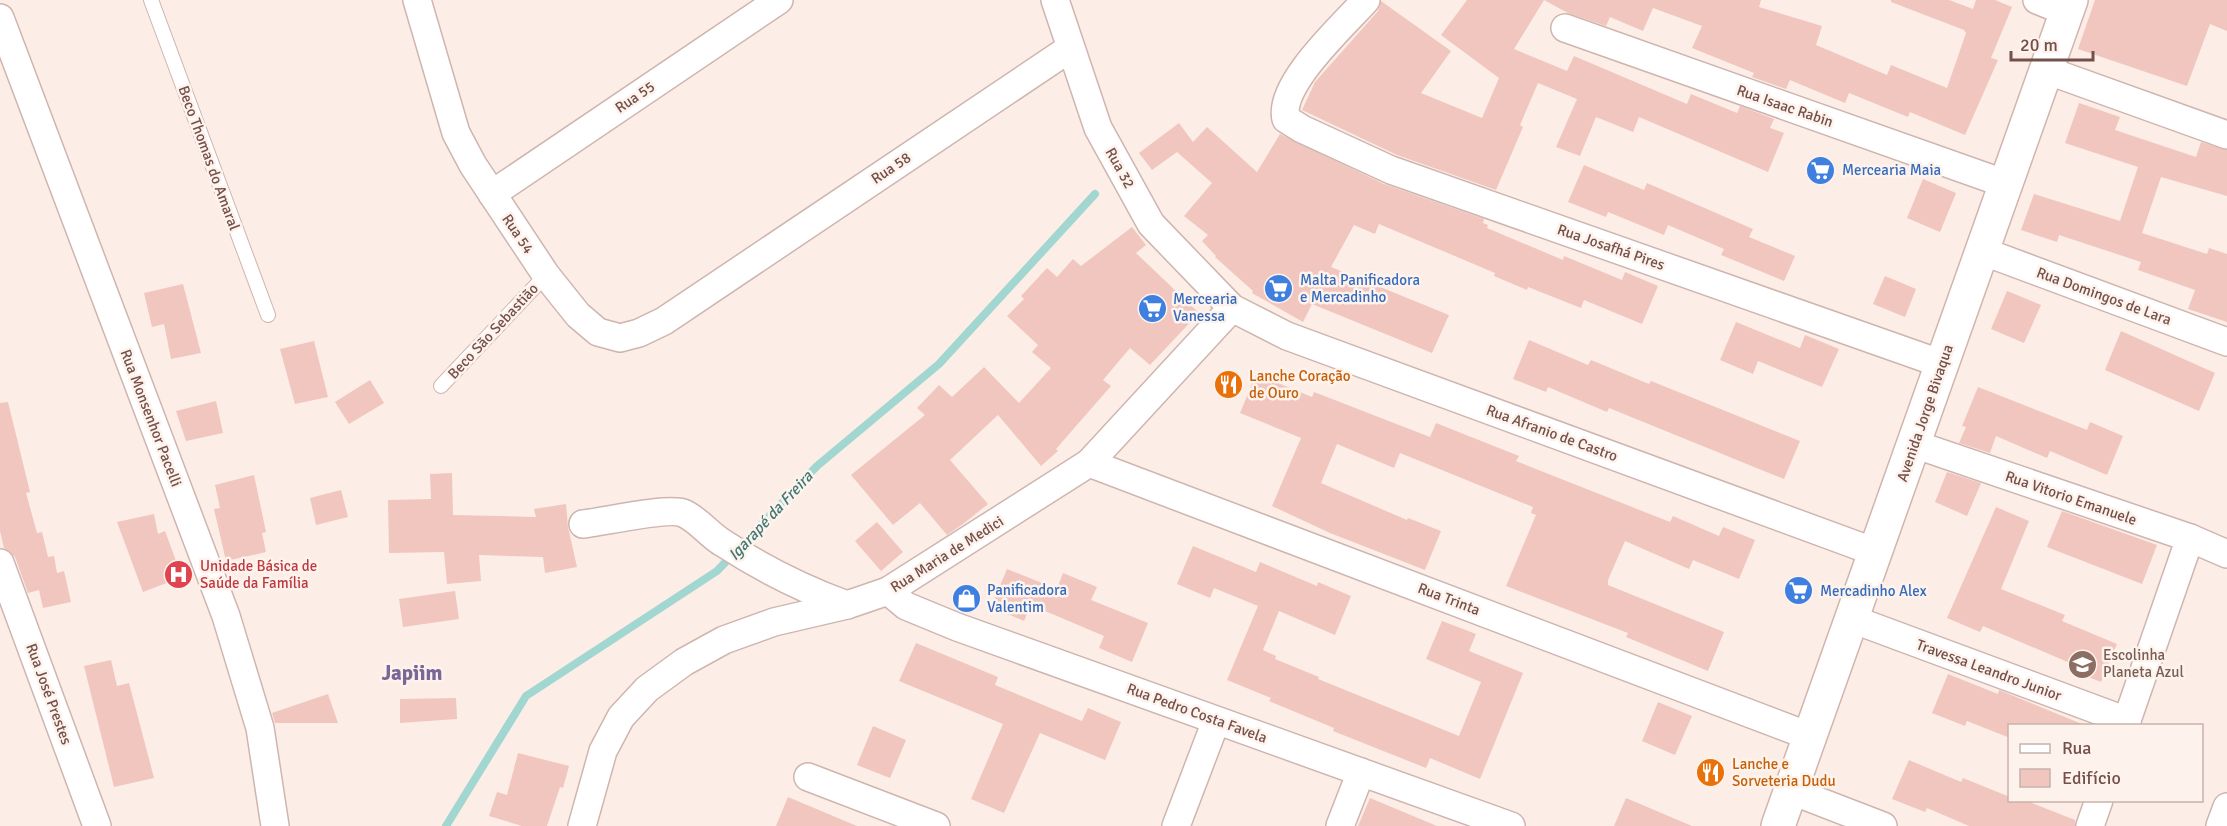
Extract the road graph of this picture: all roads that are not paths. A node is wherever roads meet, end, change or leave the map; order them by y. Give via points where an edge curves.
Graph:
1 (151, 0) edge
2 (417, 0) edge
3 (779, 0) edge
4 (1054, 0) edge
5 (1366, 0) edge
6 (2037, 0) edge
7 (2069, 6) edge
8 (0, 18) edge
9 (1565, 28) dead end
10 (1069, 49) junction
11 (2046, 70) junction
12 (2227, 135) edge
13 (2006, 184) junction
14 (492, 194) junction
15 (1982, 250) junction
16 (546, 275) junction
17 (713, 287) joint
18 (1232, 308) junction
19 (268, 315) dead end
20 (2227, 342) edge
21 (1942, 364) junction
22 (441, 386) dead end
23 (1914, 444) junction
24 (1089, 463) junction
25 (583, 524) dead end
26 (2190, 538) junction
27 (1875, 552) junction
28 (2227, 554) edge
29 (0, 563) edge
30 (888, 591) junction
31 (847, 605) junction
32 (1852, 619) junction
33 (1216, 721) junction
34 (2126, 723) edge
35 (1809, 736) junction
36 (1361, 772) junction
37 (808, 777) dead end
38 (1792, 791) junction
39 (2099, 802) edge
40 (2227, 807) edge
41 (97, 826) edge
42 (275, 826) edge
43 (582, 826) edge
44 (936, 826) edge
45 (1176, 826) edge
46 (1340, 826) edge
47 (1511, 826) edge
48 (1778, 826) edge
49 (1883, 826) edge
50 (2090, 826) edge
51 (2220, 826) edge

1 - 19 lane, Beco Thomas do Amaral
2 - 14 street, Rua 54 via 456,133
3 - 14 street, Rua 55
4 - 10 street, Rua 32
5 - 21 street, Rua Josafhá Pires via 1292,88 1283,108 1286,119 1391,170
6 - 7 street
7 - 11 street, Avenida Jorge Bivaqua
8 - 42 street, Rua Monsenhor Pacelli via 226,616 261,728
9 - 13 street, Rua Isaac Rabin
10 - 17 street, Rua 58
10 - 18 street, Rua 32 via 1098,128 1151,224
11 - 12 street
11 - 13 street, Avenida Jorge Bivaqua
13 - 15 street, Avenida Jorge Bivaqua
14 - 16 street, Rua 54
15 - 20 street, Rua Domingos de Lara
15 - 21 street, Avenida Jorge Bivaqua
16 - 17 street, Rua 54 via 578,315 598,332 620,338 664,321
16 - 22 lane, Beco São Sebastião
18 - 24 street, Rua Maria de Medici
18 - 27 street, Rua Afranio de Castro via 1298,340
21 - 23 street, Avenida Jorge Bivaqua
23 - 26 street, Rua Vitorio Emanuele
23 - 27 street, Avenida Jorge Bivaqua
24 - 30 street, Rua Maria de Medici
24 - 35 street, Rua Trinta
25 - 31 street via 682,512 752,562 806,590
26 - 28 street, Rua Vitorio Emanuele
26 - 34 street
27 - 32 street, Avenida Jorge Bivaqua
29 - 41 street, Rua José Prestes
30 - 31 street, Rua Maria de Medici
30 - 33 street, Rua Pedro Costa Favela via 906,606 957,627
31 - 43 street, Rua Maria de Medici via 774,622 724,640 647,689 621,717 603,751
32 - 34 street, Travessa Leandro Junior
32 - 35 street, Avenida Jorge Bivaqua
33 - 36 street, Rua Pedro Costa Favela
33 - 45 street
35 - 38 street, Avenida Jorge Bivaqua
36 - 46 street
36 - 47 street, Rua Pedro Costa Favela
37 - 44 street
38 - 48 street, Avenida Jorge Bivaqua
38 - 49 street
39 - 50 street
40 - 51 street

